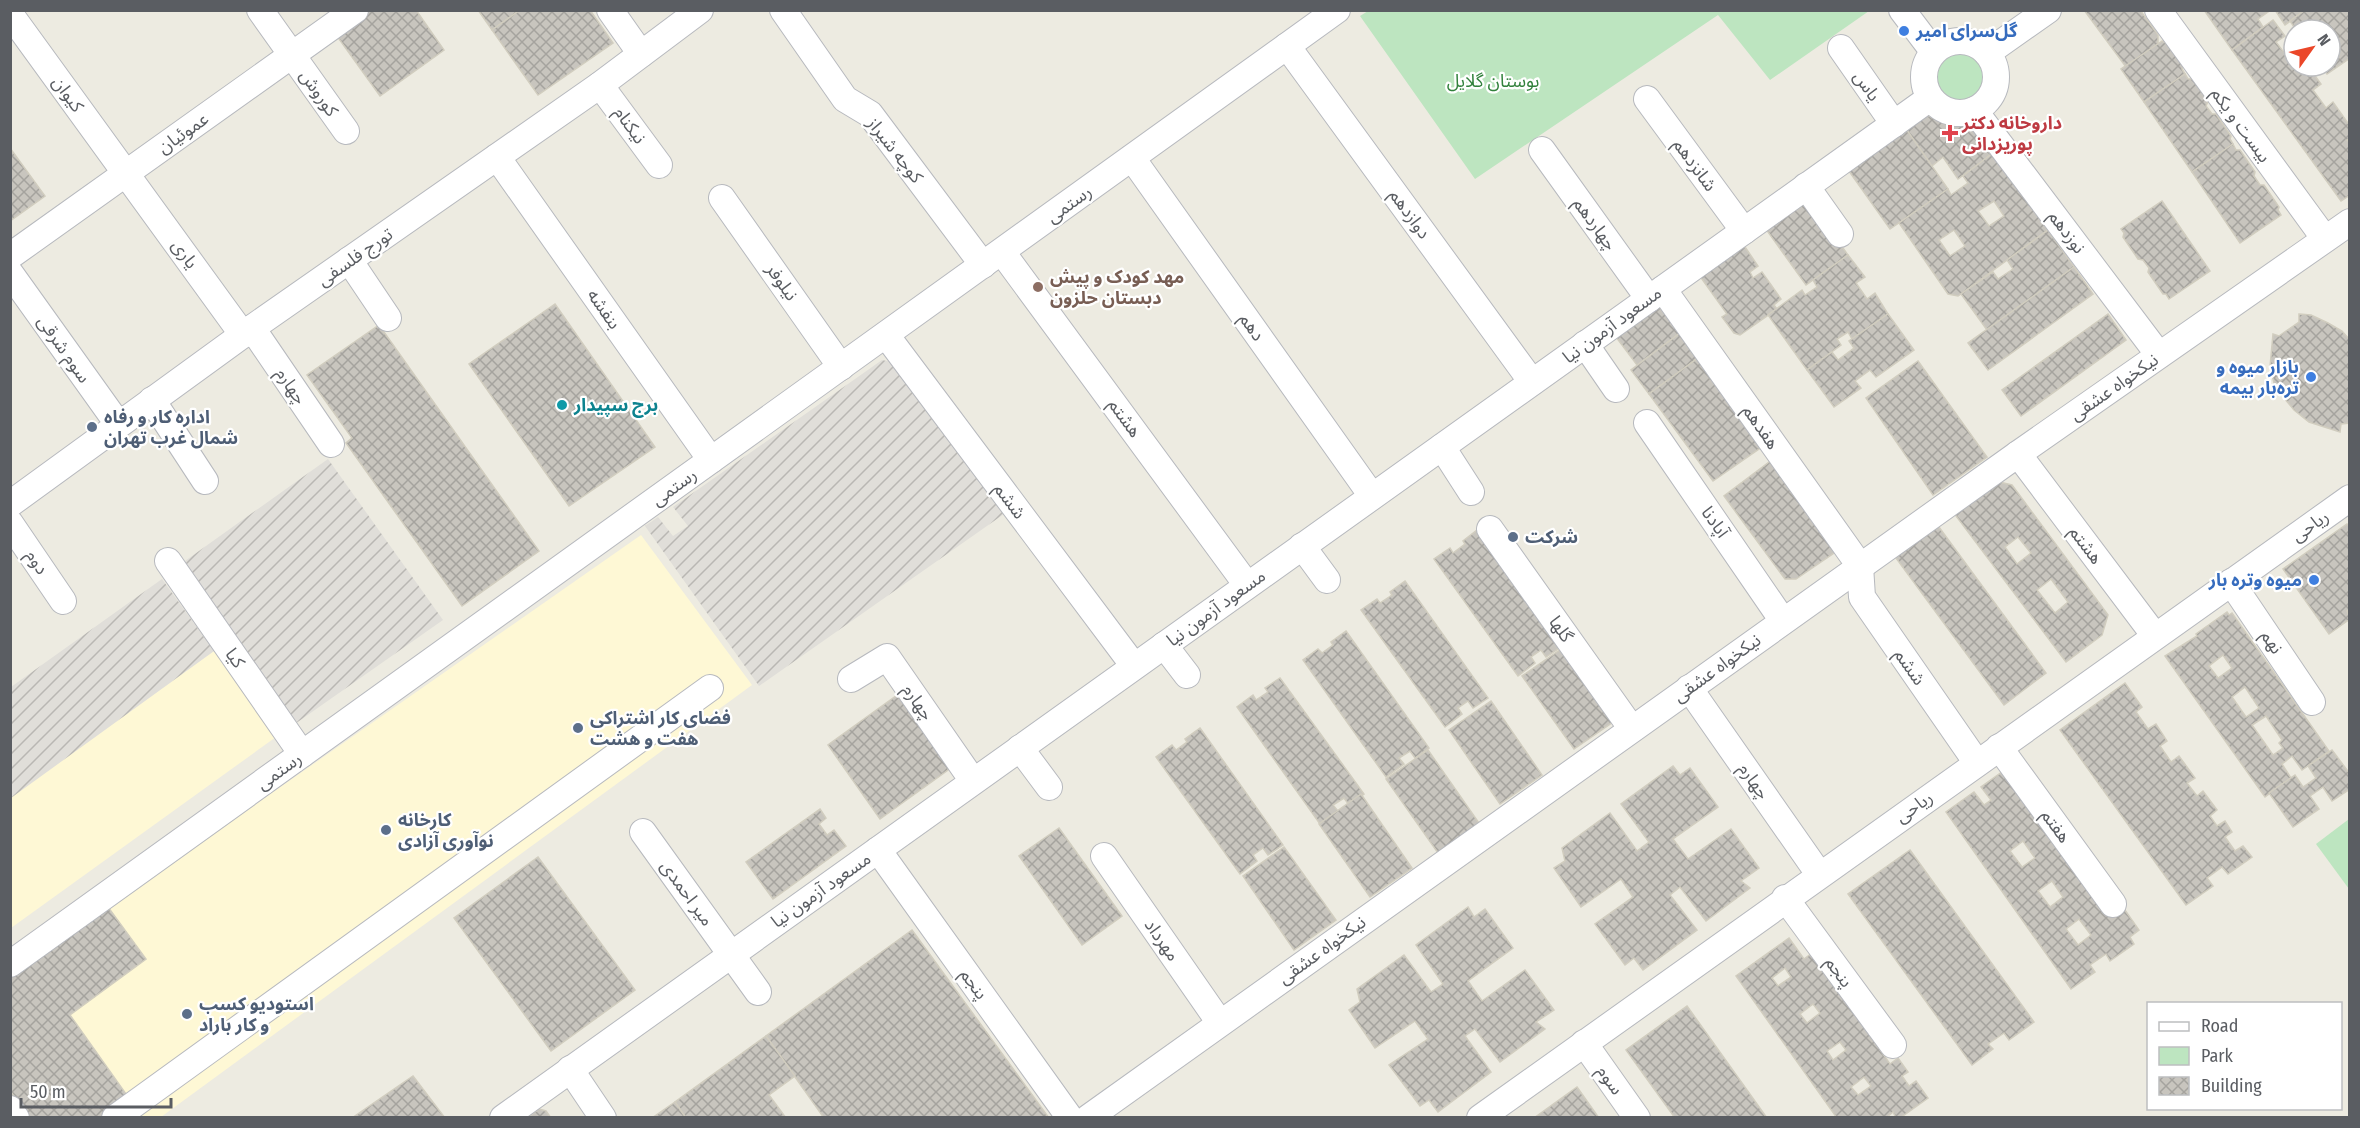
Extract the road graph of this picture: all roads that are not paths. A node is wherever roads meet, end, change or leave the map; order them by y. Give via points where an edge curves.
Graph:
1 (260, 10) edge
2 (355, 10) edge
3 (610, 10) edge
4 (700, 10) edge
5 (783, 10) edge
6 (1337, 10) edge
7 (1902, 10) edge
8 (2048, 10) edge
9 (2158, 10) edge
10 (10, 14) edge
11 (1287, 46) junction
12 (1841, 48) dead end
13 (1934, 51) junction
14 (1987, 53) junction
15 (641, 54) junction
16 (292, 55) junction
17 (600, 85) junction
18 (1930, 98) junction
19 (1647, 99) dead end
20 (1974, 110) junction
21 (1894, 123) junction
22 (346, 131) dead end
23 (1542, 150) dead end
24 (497, 157) junction
25 (1132, 158) junction
26 (659, 165) dead end
27 (126, 173) junction
28 (1806, 186) junction
29 (722, 198) dead end
30 (2349, 222) edge
31 (1744, 231) junction
32 (1840, 234) dead end
33 (2325, 239) junction
34 (10, 256) edge
35 (992, 259) junction
36 (349, 260) junction
37 (10, 273) edge
38 (1656, 294) junction
39 (388, 318) dead end
40 (248, 331) junction
41 (886, 335) junction
42 (1585, 344) junction
43 (2159, 355) junction
44 (841, 367) junction
45 (1532, 382) junction
46 (1616, 389) dead end
47 (152, 400) junction
48 (1647, 423) dead end
49 (118, 424) junction
50 (331, 444) dead end
51 (1442, 447) junction
52 (2018, 454) junction
53 (711, 460) junction
54 (205, 482) dead end
55 (1470, 492) dead end
56 (1372, 496) junction
57 (2349, 498) edge
58 (10, 504) edge
59 (10, 523) edge
60 (1490, 529) dead end
61 (1302, 546) junction
62 (168, 561) dead end
63 (1860, 566) junction
64 (1327, 580) dead end
65 (2231, 582) junction
66 (1247, 585) junction
67 (63, 601) dead end
68 (1783, 621) junction
69 (2155, 636) junction
70 (1164, 645) junction
71 (1134, 666) junction
72 (1187, 675) dead end
73 (851, 679) dead end
74 (710, 688) dead end
75 (1689, 688) junction
76 (2312, 702) dead end
77 (1632, 729) junction
78 (1999, 747) junction
79 (1020, 748) junction
80 (302, 754) junction
81 (1977, 763) junction
82 (973, 781) junction
83 (1049, 787) dead end
84 (643, 832) dead end
85 (878, 850) junction
86 (1104, 856) dead end
87 (1820, 874) junction
88 (1785, 898) junction
89 (2113, 904) dead end
90 (731, 954) junction
91 (10, 964) edge
92 (758, 992) dead end
93 (1220, 1023) junction
94 (1584, 1043) junction
95 (1893, 1045) dead end
96 (570, 1069) junction
97 (10, 1110) edge
98 (16, 1118) edge
99 (115, 1118) edge
100 (503, 1118) edge
101 (603, 1118) edge
102 (1070, 1118) edge
103 (1088, 1118) edge
104 (1480, 1118) edge
105 (1637, 1118) edge

1 - 16 street, کوروش
2 - 16 street, عموئیان
3 - 15 street
4 - 15 street, تورج فلسفی
5 - 35 street, کوچه شیراز via 845,99 870,114
6 - 11 street, رستمی
7 - 13 street
8 - 14 street
9 - 33 street, بیست و یکم
10 - 27 street, کیوان
11 - 25 street, رستمی
11 - 45 street, دوازدهم
12 - 21 street, یاس
13 - 14 street via 1954,41 1972,43
13 - 18 street via 1923,74
14 - 20 street via 1996,73 1995,85 1984,104
15 - 17 street, تورج فلسفی
16 - 22 street, کوروش
16 - 27 street, عموئیان
17 - 24 street, تورج فلسفی
17 - 26 street, نیکنام
18 - 20 street via 1950,112
18 - 21 street, مسعود آزمون نیا
19 - 31 street, شانزدهم
20 - 43 street, نوزدهم
21 - 28 street, مسعود آزمون نیا
23 - 38 street, چهاردهم
24 - 36 street, تورج فلسفی
24 - 53 street, بنفشه
25 - 35 street, رستمی
25 - 56 street, دهم
27 - 34 street, عموئیان
27 - 40 street, یاری
28 - 31 street, مسعود آزمون نیا
28 - 32 street
29 - 44 street, نیلوفر
30 - 33 street, نیکخواه عشقی
31 - 38 street, مسعود آزمون نیا
33 - 43 street, نیکخواه عشقی
35 - 41 street, رستمی
35 - 66 street, هشتم
36 - 39 street
36 - 40 street, تورج فلسفی
37 - 49 street, سوم شرقی
38 - 42 street, مسعود آزمون نیا
38 - 63 street, هفدهم
40 - 47 street, تورج فلسفی
40 - 50 street, چهارم
41 - 44 street, رستمی
41 - 71 street, ششم
42 - 45 street, مسعود آزمون نیا
42 - 46 street
43 - 52 street, نیکخواه عشقی
44 - 53 street, رستمی
45 - 51 street, مسعود آزمون نیا
47 - 49 street, تورج فلسفی
47 - 54 street
48 - 68 street, آپادنا
49 - 58 street, تورج فلسفی
51 - 55 street
51 - 56 street, مسعود آزمون نیا
52 - 63 street, نیکخواه عشقی
52 - 69 street, هشتم
53 - 80 street, رستمی
56 - 61 street, مسعود آزمون نیا
57 - 65 street, ریاحی
59 - 67 street, دوم
60 - 77 street, گلها
61 - 64 street
61 - 66 street, مسعود آزمون نیا
62 - 80 street, کیا
63 - 68 street, نیکخواه عشقی
63 - 81 street, ششم via 1862,597
65 - 69 street, ریاحی
65 - 76 street, نهم
66 - 70 street, مسعود آزمون نیا
68 - 75 street, نیکخواه عشقی
69 - 78 street, ریاحی
70 - 71 street, مسعود آزمون نیا
70 - 72 street
71 - 79 street, مسعود آزمون نیا
73 - 82 street, چهارم via 886,657
74 - 99 street
75 - 77 street, نیکخواه عشقی
75 - 87 street, چهارم
77 - 93 street, نیکخواه عشقی
78 - 81 street, ریاحی
78 - 89 street, هفتم
79 - 82 street, مسعود آزمون نیا
79 - 83 street
80 - 91 street, رستمی
81 - 87 street, ریاحی
82 - 85 street, مسعود آزمون نیا
84 - 90 street, میر احمدی
85 - 90 street, مسعود آزمون نیا
85 - 102 street, پنجم
86 - 93 street, مهرداد
87 - 88 street, ریاحی
88 - 94 street, ریاحی
88 - 95 street, پنجم
90 - 92 street
90 - 96 street, مسعود آزمون نیا
93 - 103 street, نیکخواه عشقی
94 - 104 street, ریاحی
94 - 105 street, سوم
96 - 100 street, مسعود آزمون نیا
96 - 101 street
97 - 98 street

